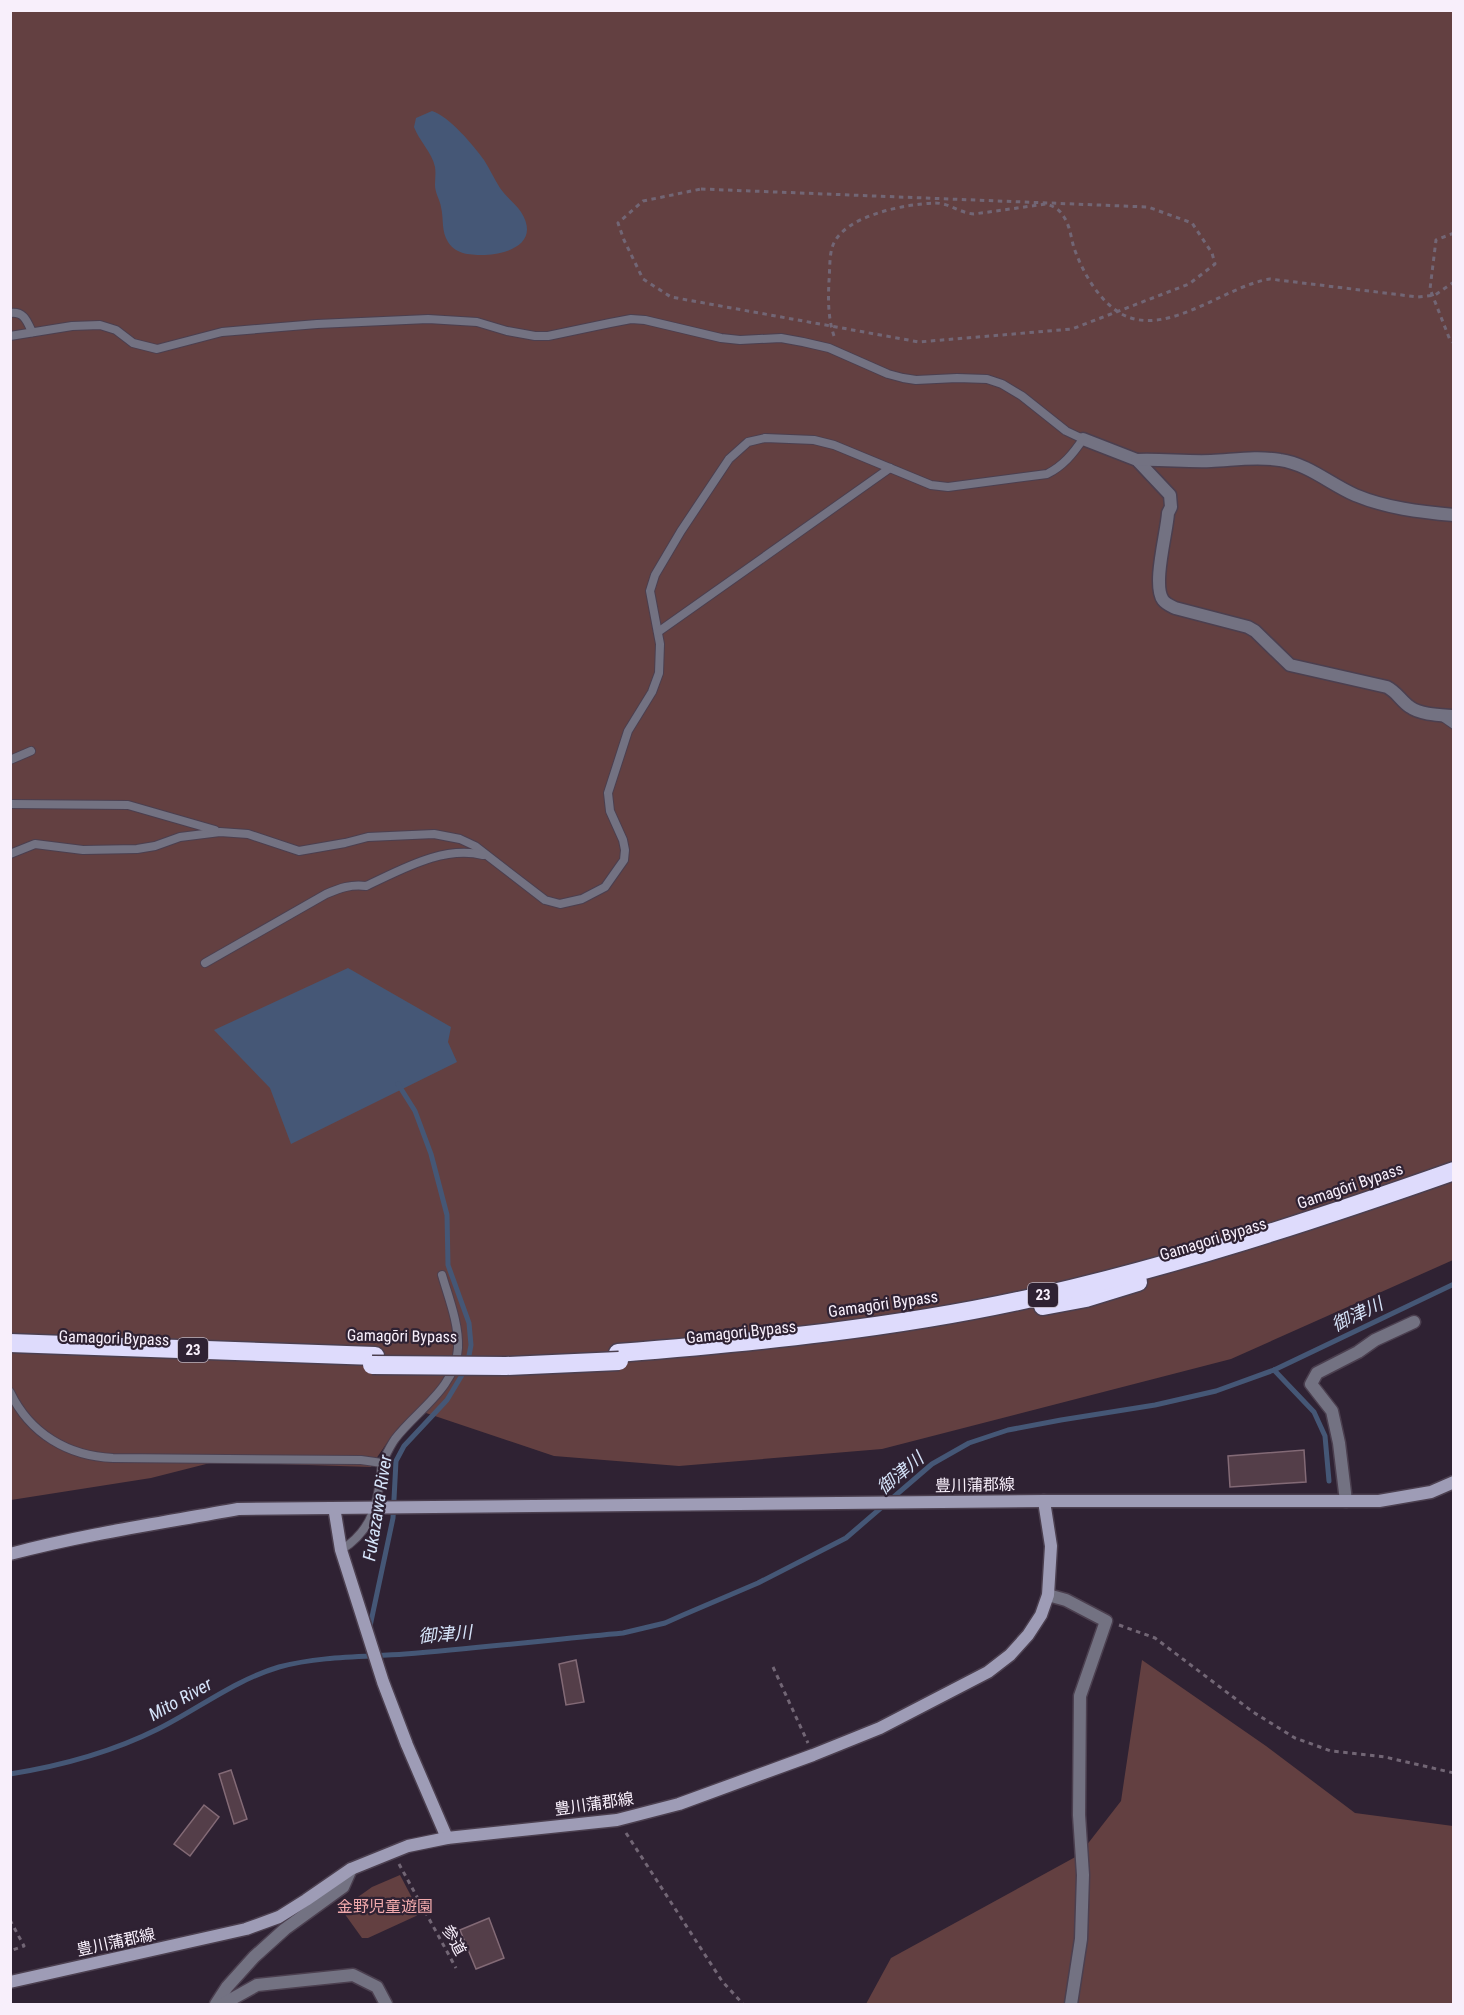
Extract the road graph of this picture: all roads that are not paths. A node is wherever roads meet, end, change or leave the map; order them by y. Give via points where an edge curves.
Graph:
1 (10, 313) edge
2 (32, 332) junction
3 (10, 336) edge
4 (1083, 439) junction
5 (1137, 460) junction
6 (890, 468) junction
7 (1454, 515) edge
8 (658, 632) junction
9 (1440, 715) junction
10 (1454, 717) edge
11 (1454, 725) edge
12 (31, 751) dead end
13 (10, 760) edge
14 (10, 804) edge
15 (220, 832) junction
16 (10, 854) edge
17 (490, 856) junction
18 (205, 963) dead end
19 (1454, 1171) edge
20 (1454, 1181) edge
21 (442, 1275) dead end
22 (1414, 1323) dead end
23 (10, 1343) edge
24 (10, 1355) edge
25 (619, 1357) junction
26 (374, 1360) junction
27 (10, 1392) edge
28 (382, 1463) junction
29 (1454, 1482) edge
30 (1044, 1501) junction
31 (1346, 1501) junction
32 (335, 1513) dead end
33 (341, 1550) junction
34 (10, 1554) edge
35 (1048, 1595) junction
36 (447, 1838) junction
37 (351, 1869) junction
38 (10, 1982) edge
39 (216, 2004) edge
40 (223, 2004) edge
41 (386, 2004) edge
42 (1071, 2004) edge

1 - 2 lane via 23,315
2 - 3 lane
2 - 4 lane via 100,325 116,330 134,343 157,349 222,332 317,324 428,319 477,322 548,336 631,319 721,338 803,342 829,348 903,378 987,379 1022,396 1066,431
4 - 5 street
4 - 6 lane via 1054,470 1039,476 940,488
5 - 7 street via 1281,460 1308,469 1372,502
5 - 9 street via 1170,495 1160,583 1162,599 1168,605 1248,627 1290,665 1387,687 1409,706
6 - 8 lane
6 - 8 lane via 814,440 765,438 748,442 715,479 655,575 650,591
8 - 17 lane via 659,673 628,731 609,784 610,811 625,850 618,871 605,887 560,904 545,900
9 - 10 street
9 - 11 lane
12 - 13 lane
14 - 15 lane via 128,805
15 - 16 lane via 180,837 137,849 83,850 35,844
15 - 17 lane via 248,834 299,851 368,837 434,834 460,839
17 - 18 lane via 449,854 425,860 366,886 341,887
19 - 25 highway, Gamagōri Bypass / 23 via 1195,1256 1032,1298 803,1335
20 - 25 highway, Gamagori Bypass / 23 via 1086,1298 923,1329 753,1352
21 - 28 lane via 458,1349 451,1374 396,1438
22 - 31 street via 1317,1373 1311,1384 1332,1411
23 - 26 highway, Gamagōri Bypass / 23
24 - 26 highway, Gamagori Bypass / 23
25 - 26 highway, Gamagōri Bypass / 23
27 - 28 lane via 36,1429 83,1455
28 - 33 lane via 374,1512 355,1542
29 - 31 main road, 豊川蒲郡線 via 1408,1497
30 - 31 main road, 豊川蒲郡線
30 - 34 main road, 豊川蒲郡線 via 238,1509
30 - 35 main road, 豊川蒲郡線 via 1051,1546
32 - 33 main road
33 - 36 main road via 383,1682
35 - 36 main road, 豊川蒲郡線 via 1041,1615 1010,1655 988,1672 880,1728 679,1804 617,1820
35 - 42 street via 1106,1621 1080,1695 1083,1875
36 - 37 main road, 豊川蒲郡線 via 408,1846
37 - 38 main road, 豊川蒲郡線 via 279,1917 246,1929
37 - 39 street via 344,1887 285,1929 227,1987
40 - 41 street via 257,1985 353,1975 377,1987

